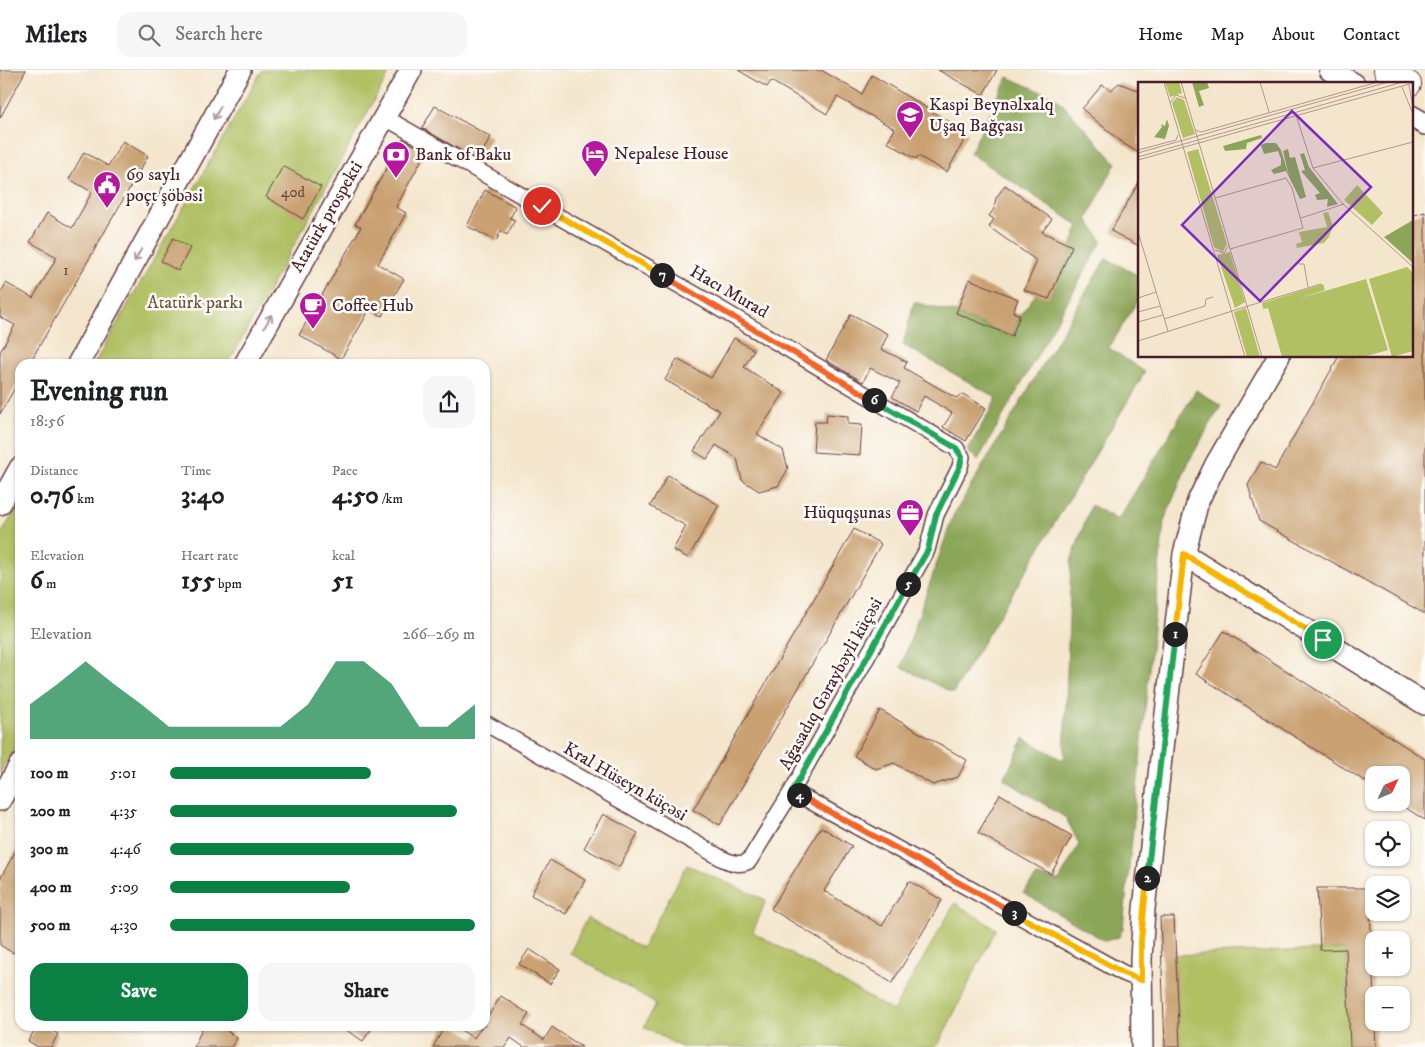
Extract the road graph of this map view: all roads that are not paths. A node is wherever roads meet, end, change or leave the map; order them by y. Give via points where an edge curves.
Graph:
1 (240, 70) edge
2 (411, 70) edge
3 (1330, 70) edge
4 (1386, 70) edge
5 (1351, 82) edge
6 (1407, 82) edge
7 (1412, 85) edge
8 (1425, 93) edge
9 (384, 118) junction
10 (1278, 358) edge
11 (81, 359) edge
12 (248, 359) edge
13 (960, 466) joint
14 (15, 477) edge
15 (0, 504) edge
16 (1184, 554) junction
17 (1425, 704) edge
18 (490, 726) edge
19 (15, 774) edge
20 (792, 792) junction
21 (0, 800) edge
22 (749, 861) joint
23 (1141, 980) junction
24 (1142, 1047) edge

1 -> 11 street
2 - 9 street, Atatürk prospekti
3 - 5 street
4 - 6 main road
7 - 8 main road
12 -> 9 street, Atatürk prospekti
9 - 13 street, Hacı Murad via 688,290 956,448 962,457
10 - 16 street via 1198,501
13 - 20 street, Ağasadıq Gəraybəyli küçəsi via 936,515 928,550
14 - 15 street
16 - 17 street
16 - 23 street via 1144,909
18 - 22 street, Kral Hüseyn küçəsi via 723,859 735,864
19 - 21 street
20 - 22 street, Ağasadıq Gəraybəyli küçəsi
20 - 23 street
23 - 24 street

